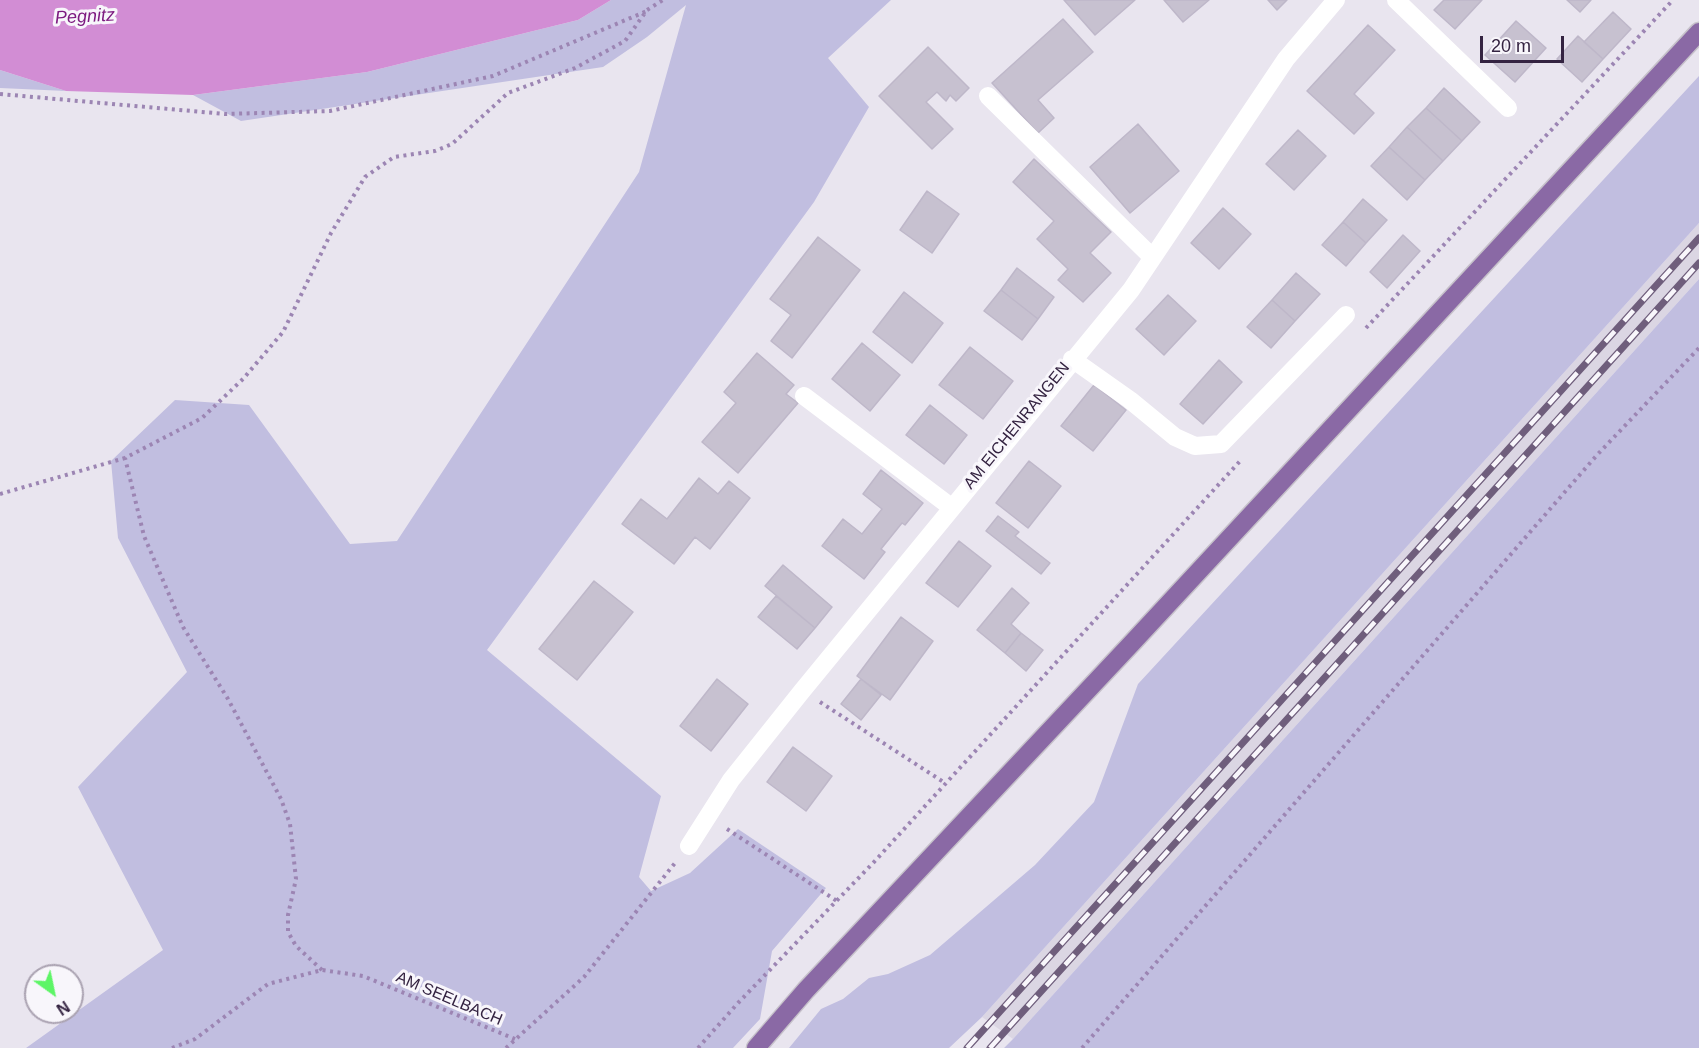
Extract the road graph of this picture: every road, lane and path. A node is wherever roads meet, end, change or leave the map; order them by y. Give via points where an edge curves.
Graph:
1 (663, 0) edge
2 (1336, 0) edge
3 (1396, 0) edge
4 (1673, 0) edge
5 (647, 10) junction
6 (1699, 32) edge
7 (0, 94) edge
8 (988, 96) dead end
9 (1508, 108) dead end
10 (1152, 257) junction
11 (1346, 315) dead end
12 (1364, 330) dead end
13 (1699, 348) edge
14 (1072, 359) junction
15 (804, 396) dead end
16 (1246, 455) dead end
17 (125, 458) junction
18 (0, 495) edge
19 (951, 507) junction
20 (802, 691) junction
21 (945, 783) junction
22 (708, 816) junction
23 (688, 846) joint
24 (837, 901) junction
25 (322, 970) junction
26 (515, 1040) junction
27 (172, 1048) edge
28 (506, 1048) edge
29 (698, 1048) edge
30 (756, 1048) edge
31 (1082, 1048) edge

1 - 5 path
2 - 10 street, AM EICHENRANGEN via 1286,59
3 - 9 street
4 - 12 path
5 - 7 path via 493,76 330,111 225,114
5 - 17 path via 625,41 575,68 508,93 452,144 435,151 394,157 365,177 331,233 283,332 243,379 202,418
6 - 30 main road
8 - 10 street
10 - 14 street, AM EICHENRANGEN via 1131,290
11 - 14 street via 1221,444 1195,446 1175,437
13 - 31 path via 1597,455
14 - 19 street, AM EICHENRANGEN
15 - 19 street
16 - 21 path
17 - 18 path
17 - 25 path via 144,536 183,627 228,699 281,799 290,824 296,879 288,932 296,946
19 - 20 street, AM EICHENRANGEN
20 - 21 path
20 - 22 street, AM EICHENRANGEN via 731,780
21 - 24 path
22 - 23 street, AM EICHENRANGEN
22 - 24 path
23 - 26 path, AM SEELBACH via 584,977
24 - 29 path
25 - 26 path, AM SEELBACH via 363,976
25 - 27 path, AM SEELBACH via 268,984 195,1039
26 - 28 path

